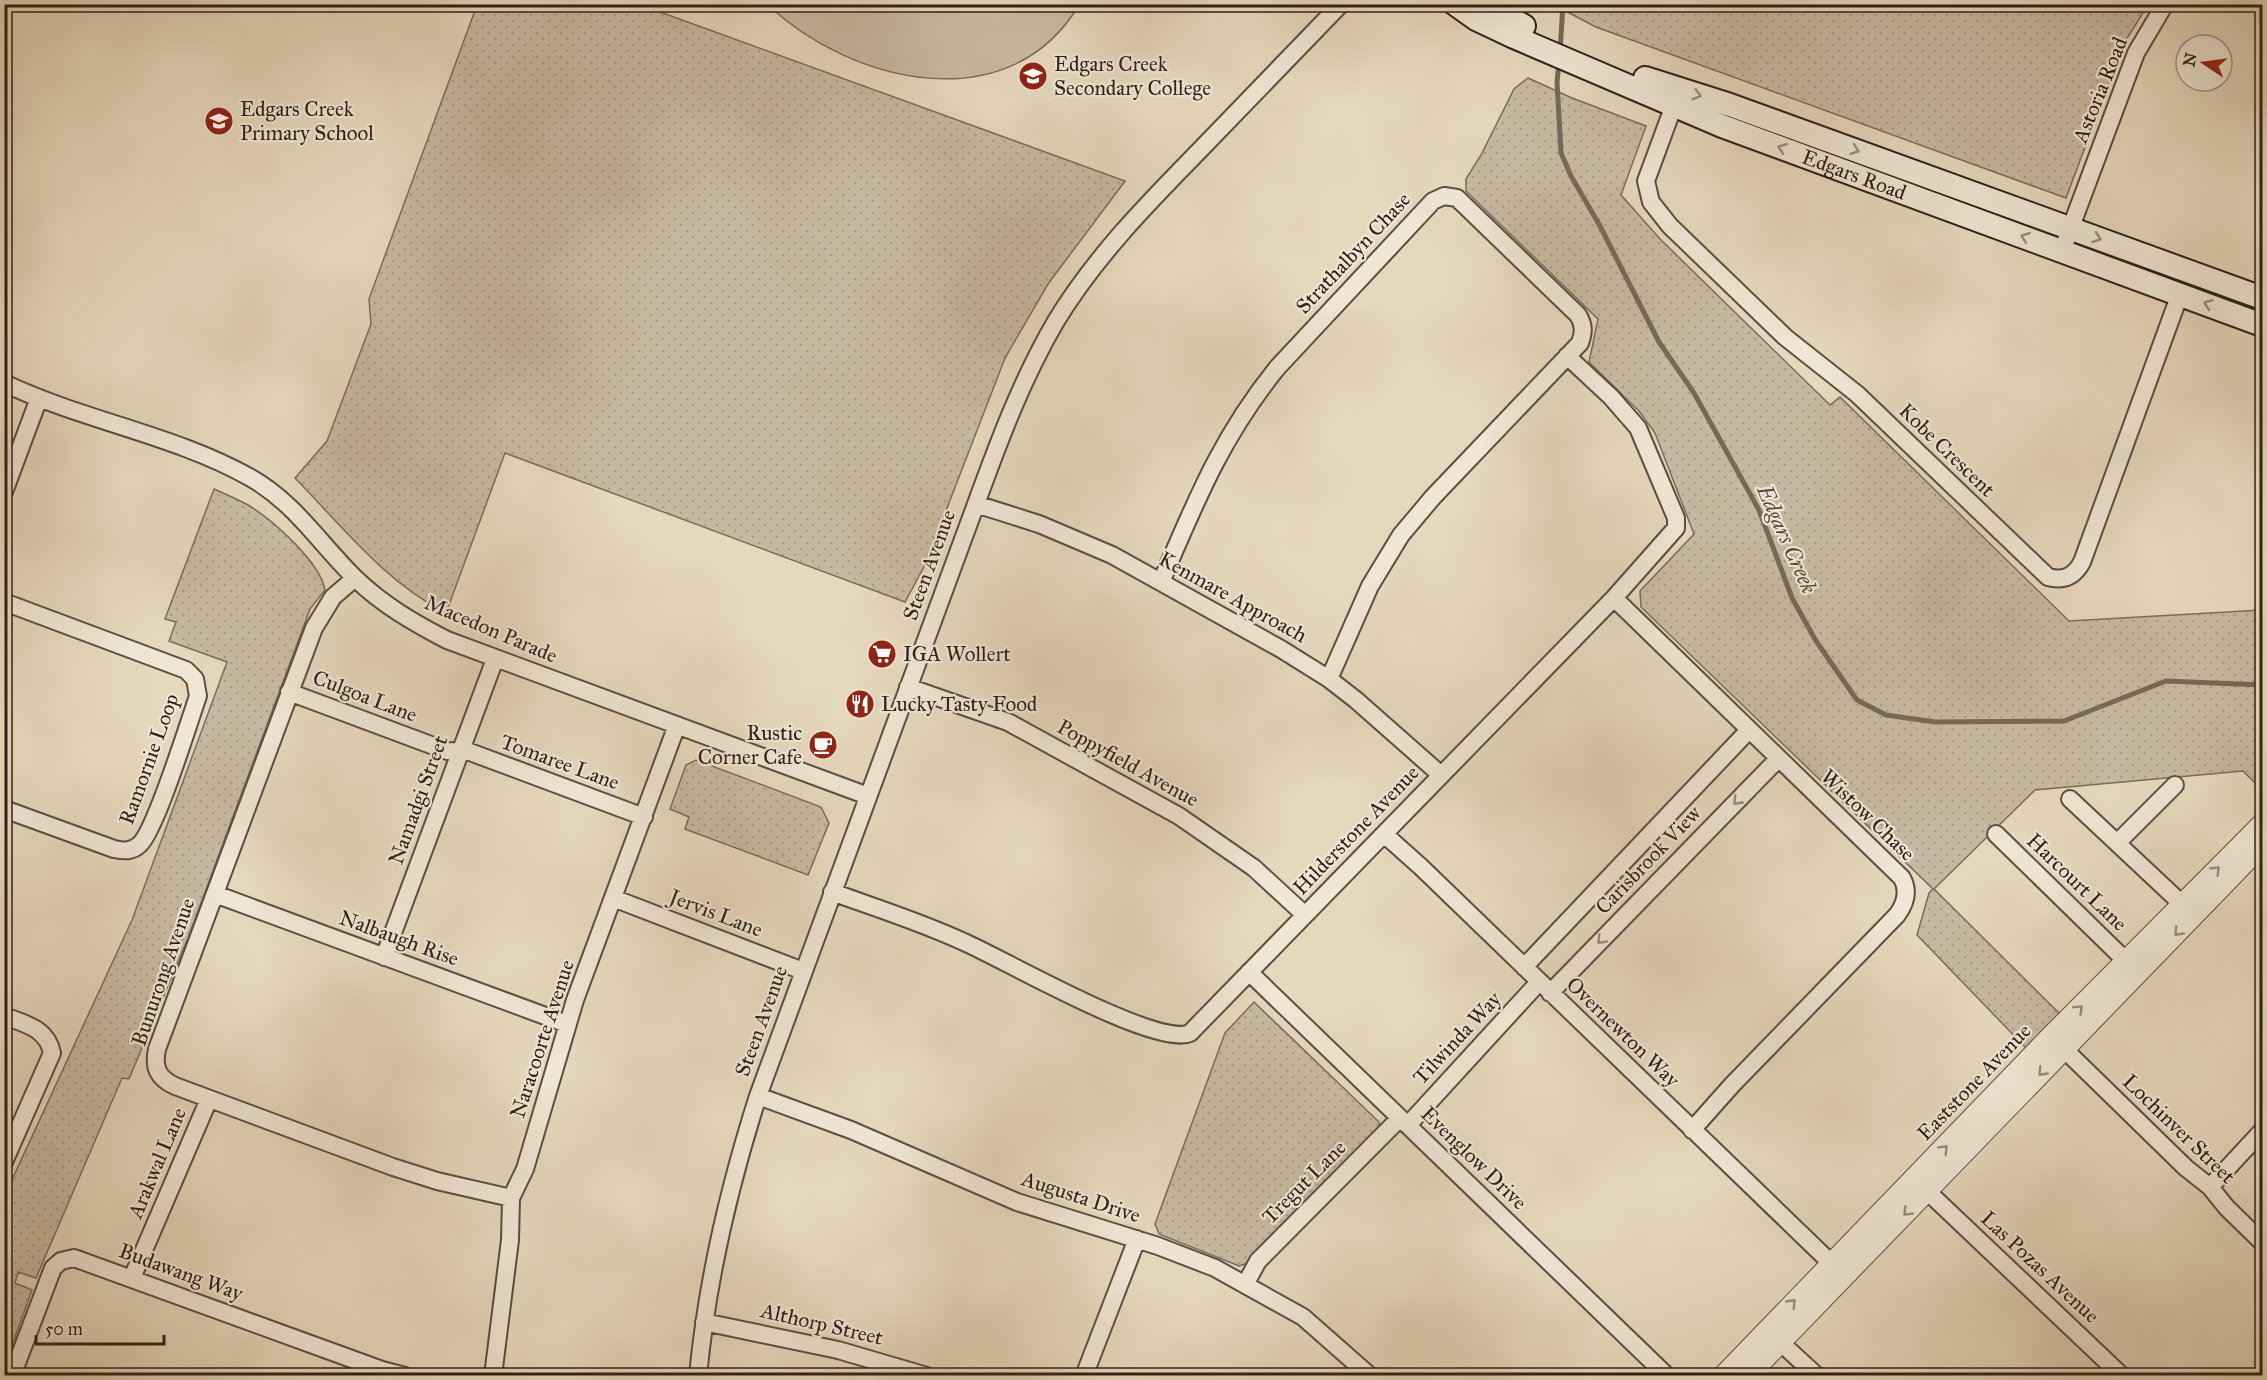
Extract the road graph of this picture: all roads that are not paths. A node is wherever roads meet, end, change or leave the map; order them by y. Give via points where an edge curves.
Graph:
1 (1341, 4) edge
2 (1455, 4) edge
3 (1486, 4) edge
4 (2166, 4) edge
5 (1514, 29) junction
6 (1603, 69) junction
7 (1674, 105) junction
8 (2070, 228) junction
9 (2062, 251) junction
10 (2180, 294) junction
11 (2262, 298) edge
12 (2262, 325) edge
13 (1568, 356) junction
14 (4, 383) edge
15 (39, 398) junction
16 (4, 492) edge
17 (976, 504) junction
18 (355, 578) junction
19 (1161, 582) junction
20 (1614, 598) junction
21 (4, 603) edge
22 (495, 659) junction
23 (1329, 679) junction
24 (908, 687) junction
25 (289, 692) junction
26 (677, 725) junction
27 (1749, 730) junction
28 (460, 752) junction
29 (1778, 759) junction
30 (1441, 775) junction
31 (2175, 785) dead end
32 (868, 796) junction
33 (2070, 799) dead end
34 (4, 809) edge
35 (644, 817) junction
36 (2262, 824) edge
37 (1384, 834) junction
38 (1996, 834) dead end
39 (2118, 842) junction
40 (2262, 845) edge
41 (831, 892) junction
42 (214, 894) junction
43 (613, 898) junction
44 (2182, 904) junction
45 (1305, 915) junction
46 (384, 957) junction
47 (1524, 967) junction
48 (2133, 968) junction
49 (803, 971) junction
50 (1249, 972) junction
51 (1544, 988) junction
52 (4, 1017) edge
53 (567, 1024) junction
54 (2058, 1042) junction
55 (758, 1096) junction
56 (209, 1100) junction
57 (1404, 1121) junction
58 (1692, 1130) junction
59 (2262, 1131) edge
60 (4, 1162) edge
61 (1921, 1185) junction
62 (2210, 1187) junction
63 (511, 1198) junction
64 (1137, 1239) junction
65 (2262, 1242) edge
66 (1837, 1269) junction
67 (132, 1278) junction
68 (1246, 1283) junction
69 (705, 1322) junction
70 (1773, 1336) junction
71 (925, 1375) edge
72 (12, 1376) edge
73 (405, 1376) edge
74 (494, 1376) edge
75 (698, 1376) edge
76 (1084, 1376) edge
77 (1370, 1376) edge
78 (1667, 1376) edge
79 (1723, 1376) edge
80 (1748, 1376) edge
81 (1817, 1376) edge
82 (2122, 1376) edge

1 - 17 street, Steen Avenue via 1159,191 1090,271 1030,368
2 - 5 main road, Edgars Road via 1476,19
3 - 5 main road, Edgars Road
4 - 8 street, Astoria Road via 2136,53
5 - 6 main road, Edgars Road
6 - 7 main road, Edgars Road
6 -> 8 main road, Edgars Road via 1730,105
9 -> 7 main road, Edgars Road
7 - 10 street, Kobe Crescent via 1646,181 1651,202 1785,338 1857,394 2048,577 2072,575 2082,562
8 - 9 street, Astoria Road
8 -> 11 main road, Edgars Road
9 - 10 main road, Edgars Road
12 -> 10 main road, Edgars Road
13 - 19 street, Strathalbyn Chase via 1583,336 1578,315 1462,202 1450,196 1438,198 1318,322 1255,395 1209,470
13 - 20 street, Hilderstone Avenue via 1638,429 1676,518 1672,534
13 - 23 street, Strathalbyn Chase via 1401,535 1371,586
14 - 15 street, Macedon Parade
15 - 16 street
15 - 18 street, Macedon Parade via 213,460 251,478 297,513
17 - 19 street, Kenmare Approach via 1080,540
17 - 24 street, Steen Avenue
18 - 22 street, Macedon Parade via 411,622
18 - 25 street, Bunurong Avenue via 324,609
19 - 23 street, Kenmare Approach
20 - 27 street, Wistow Chase
20 - 30 street, Hilderstone Avenue
21 - 34 street, Ramornie Loop via 186,670 195,679 198,696 150,826 138,846 127,851 114,849
22 - 26 street, Macedon Parade
22 - 28 street, Namadgi Street
23 - 30 street, Kenmare Approach
24 - 32 street, Steen Avenue
24 - 45 street, Poppyfield Avenue via 1008,722 1179,816 1254,868
25 - 28 street, Culgoa Lane via 441,749
25 - 42 street, Bunurong Avenue
26 - 32 street, Macedon Parade
26 - 35 street, Naracoorte Avenue
27 - 29 street, Wistow Chase
27 - 47 street, Carisbrook View
28 - 35 street, Tomaree Lane via 470,752
28 - 46 street, Namadgi Street
29 -> 51 street, Carisbrook View
29 - 58 street, Wistow Chase via 1902,878 1905,898 1897,915
30 - 37 street, Hilderstone Avenue
31 - 39 street
32 - 41 street, Steen Avenue
33 - 39 street
35 - 43 street, Naracoorte Avenue
44 -> 36 street, Eaststone Avenue
37 - 45 street, Hilderstone Avenue
37 - 47 street, Overnewton Way
38 - 48 street, Harcourt Lane
39 - 44 street
40 -> 48 street, Eaststone Avenue
41 - 49 street, Steen Avenue
41 - 50 street, Hilderstone Avenue via 947,934 1087,1002 1169,1035 1190,1033
42 - 46 street, Nalbaugh Rise
42 - 56 street, Bunurong Avenue via 155,1059 156,1071 162,1079
43 - 49 street, Jervis Lane
43 - 53 street, Naracoorte Avenue
44 - 48 street, Eaststone Avenue
45 - 50 street, Hilderstone Avenue
46 - 53 street, Nalbaugh Rise
47 - 51 street, Overnewton Way
48 - 54 street, Eaststone Avenue
49 - 55 street, Steen Avenue
50 - 57 street, Evenglow Drive
51 - 57 street, Tilwinda Way
51 - 58 street, Overnewton Way
52 - 60 street via 38,1029 50,1043 52,1053
53 - 63 street, Naracoorte Avenue via 525,1169
54 - 61 street, Eaststone Avenue
54 - 62 street, Lochinver Street
55 - 64 street, Augusta Drive via 851,1130 1006,1197
55 - 69 street, Steen Avenue via 723,1220
56 - 63 street, Bunurong Avenue via 437,1181
56 - 67 street, Arakwal Lane
57 - 68 street, Tregut Lane via 1258,1261
57 - 78 street, Evenglow Drive
58 - 66 street, Overnewton Way
59 - 62 street
61 - 66 street, Eaststone Avenue
61 - 82 street, Las Pozas Avenue
62 - 65 street, Lochinver Street
63 - 74 street, Naracoorte Avenue
64 - 68 street, Augusta Drive
64 - 76 street
66 - 70 street, Eaststone Avenue
67 - 72 street, Budawang Way via 79,1259 61,1261 47,1281
67 - 73 street, Budawang Way
68 - 77 street, Augusta Drive via 1302,1317
69 - 71 street, Althorp Street via 785,1337
69 - 75 street, Steen Avenue
70 - 79 street, Eaststone Avenue
70 - 80 street, Eaststone Avenue
70 - 81 street

